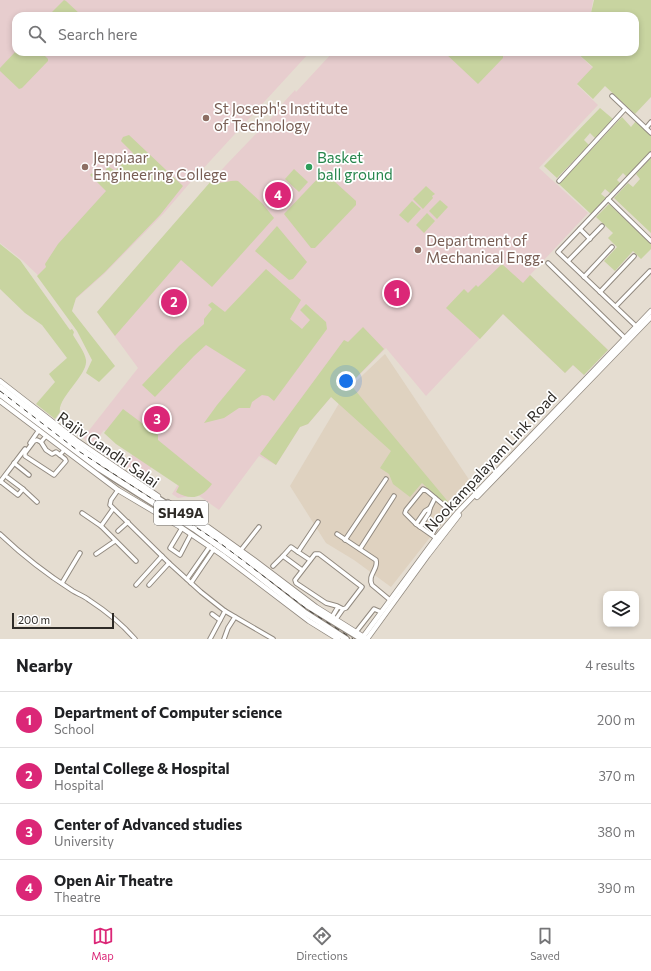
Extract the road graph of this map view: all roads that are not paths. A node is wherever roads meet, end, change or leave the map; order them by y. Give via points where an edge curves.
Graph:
1 (612, 96) dead end
2 (625, 109) junction
3 (651, 122) edge
4 (646, 128) junction
5 (651, 133) edge
6 (651, 154) edge
7 (559, 181) dead end
8 (608, 200) junction
9 (602, 226) dead end
10 (580, 229) junction
11 (590, 238) junction
12 (651, 241) edge
13 (612, 247) dead end
14 (634, 256) dead end
15 (568, 261) junction
16 (548, 263) dead end
17 (650, 271) dead end
18 (584, 277) junction
19 (600, 292) junction
20 (616, 306) junction
21 (651, 311) edge
22 (651, 318) edge
23 (638, 328) junction
24 (625, 338) junction
25 (0, 381) edge
26 (0, 387) edge
27 (0, 394) edge
28 (0, 401) edge
29 (39, 430) junction
30 (55, 433) junction
31 (46, 436) junction
32 (41, 442) junction
33 (64, 450) junction
34 (60, 455) junction
35 (14, 463) junction
36 (29, 475) dead end
37 (7, 476) dead end
38 (386, 479) dead end
39 (0, 481) edge
40 (22, 490) junction
41 (118, 490) junction
42 (394, 496) dead end
43 (435, 498) junction
44 (36, 502) dead end
45 (430, 508) junction
46 (113, 509) junction
47 (82, 513) dead end
48 (128, 522) junction
49 (318, 522) dead end
50 (416, 524) junction
51 (100, 526) junction
52 (259, 527) dead end
53 (420, 527) junction
54 (182, 528) junction
55 (118, 531) dead end
56 (0, 534) edge
57 (192, 534) junction
58 (337, 534) dead end
59 (432, 534) junction
60 (436, 538) junction
61 (345, 540) junction
62 (115, 541) junction
63 (212, 548) junction
64 (360, 549) junction
65 (240, 550) junction
66 (298, 552) junction
67 (80, 554) dead end
68 (96, 554) dead end
69 (162, 556) junction
70 (283, 556) junction
71 (310, 560) junction
72 (136, 561) dead end
73 (170, 564) junction
74 (273, 566) dead end
75 (302, 570) junction
76 (187, 579) junction
77 (62, 583) junction
78 (191, 583) junction
79 (136, 585) dead end
80 (149, 585) dead end
81 (390, 600) junction
82 (338, 607) junction
83 (343, 609) junction
84 (225, 611) junction
85 (381, 612) junction
86 (212, 614) dead end
87 (235, 617) junction
88 (334, 618) junction
89 (220, 620) junction
90 (356, 632) junction
91 (365, 638) edge
92 (135, 639) edge
93 (210, 639) edge
94 (224, 639) edge
95 (273, 639) edge
96 (338, 639) edge
97 (346, 639) edge

1 - 2 street
2 - 4 street
2 - 7 street
3 - 4 street
4 - 5 street
6 - 8 street
8 - 10 street
8 - 12 street
9 - 11 street
10 - 11 street
10 - 15 street via 558,252
11 - 15 street
13 - 18 street
14 - 19 street
15 - 18 street
16 - 24 street
17 - 20 street
18 - 19 street
19 - 20 street
20 - 23 street
21 - 23 street, Nookampalayam Link Road
22 - 23 street, Nookampalayam Link Road
23 - 24 street, Nookampalayam Link Road
23 - 91 street, Nookampalayam Link Road via 460,514
24 - 60 street, Nookampalayam Link Road
25 - 65 street via 76,440
26 - 30 main road, Rajiv Gandhi Salai / SH49A
27 - 30 main road, Rajiv Gandhi Salai / SH49A
28 - 29 street
29 - 31 street
29 - 35 street
30 - 91 main road, Rajiv Gandhi Salai / SH49A via 199,525 308,606
30 - 97 main road, Rajiv Gandhi Salai / SH49A via 100,470 196,530 304,612
31 - 32 street
31 - 33 street
32 - 34 street via 46,450
32 - 34 street via 34,441 24,454 53,475 66,461
33 - 34 street
33 - 41 street
35 - 36 street
35 - 39 street
37 - 40 street
38 - 61 street
39 - 40 street via 18,495
40 - 44 street
41 - 46 street via 110,502
41 - 54 street
42 - 64 street
43 - 45 street
43 - 50 street via 427,491 421,490 406,510 406,514
43 - 59 street via 446,508
45 - 50 street
45 - 53 street
46 - 48 street
46 - 51 street
47 - 51 street
48 - 55 street
48 - 69 street
49 - 66 street
50 - 53 street
51 - 62 street
52 - 65 street
53 - 59 street
54 - 57 street
54 - 57 street via 170,548 180,554
56 - 77 street
57 - 63 street
58 - 61 street
59 - 60 street
60 - 81 street, Nookampalayam Link Road
61 - 64 street
62 - 68 street
62 - 72 street
63 - 76 street
63 - 78 street
63 - 96 street via 309,621
64 - 81 street via 377,563 370,579 372,585
65 - 88 street
66 - 70 street via 291,546
66 - 71 street
67 - 77 street
69 - 73 street
69 - 79 street
70 - 74 street
70 - 75 street
71 - 75 street
71 - 83 street via 315,554 319,554 361,585 362,588
73 - 76 street
73 - 80 street
75 - 82 street via 295,580 296,583 326,603
76 - 78 street
77 - 92 street via 116,619
78 - 84 street
81 - 85 street, Nookampalayam Link Road
82 - 83 street
82 - 88 street
83 - 88 street
84 - 87 street
84 - 89 street
85 - 90 street via 374,609
85 - 91 street, Nookampalayam Link Road
86 - 89 street
87 - 94 street
87 - 95 street
88 - 90 street
89 - 93 street
90 - 91 street

